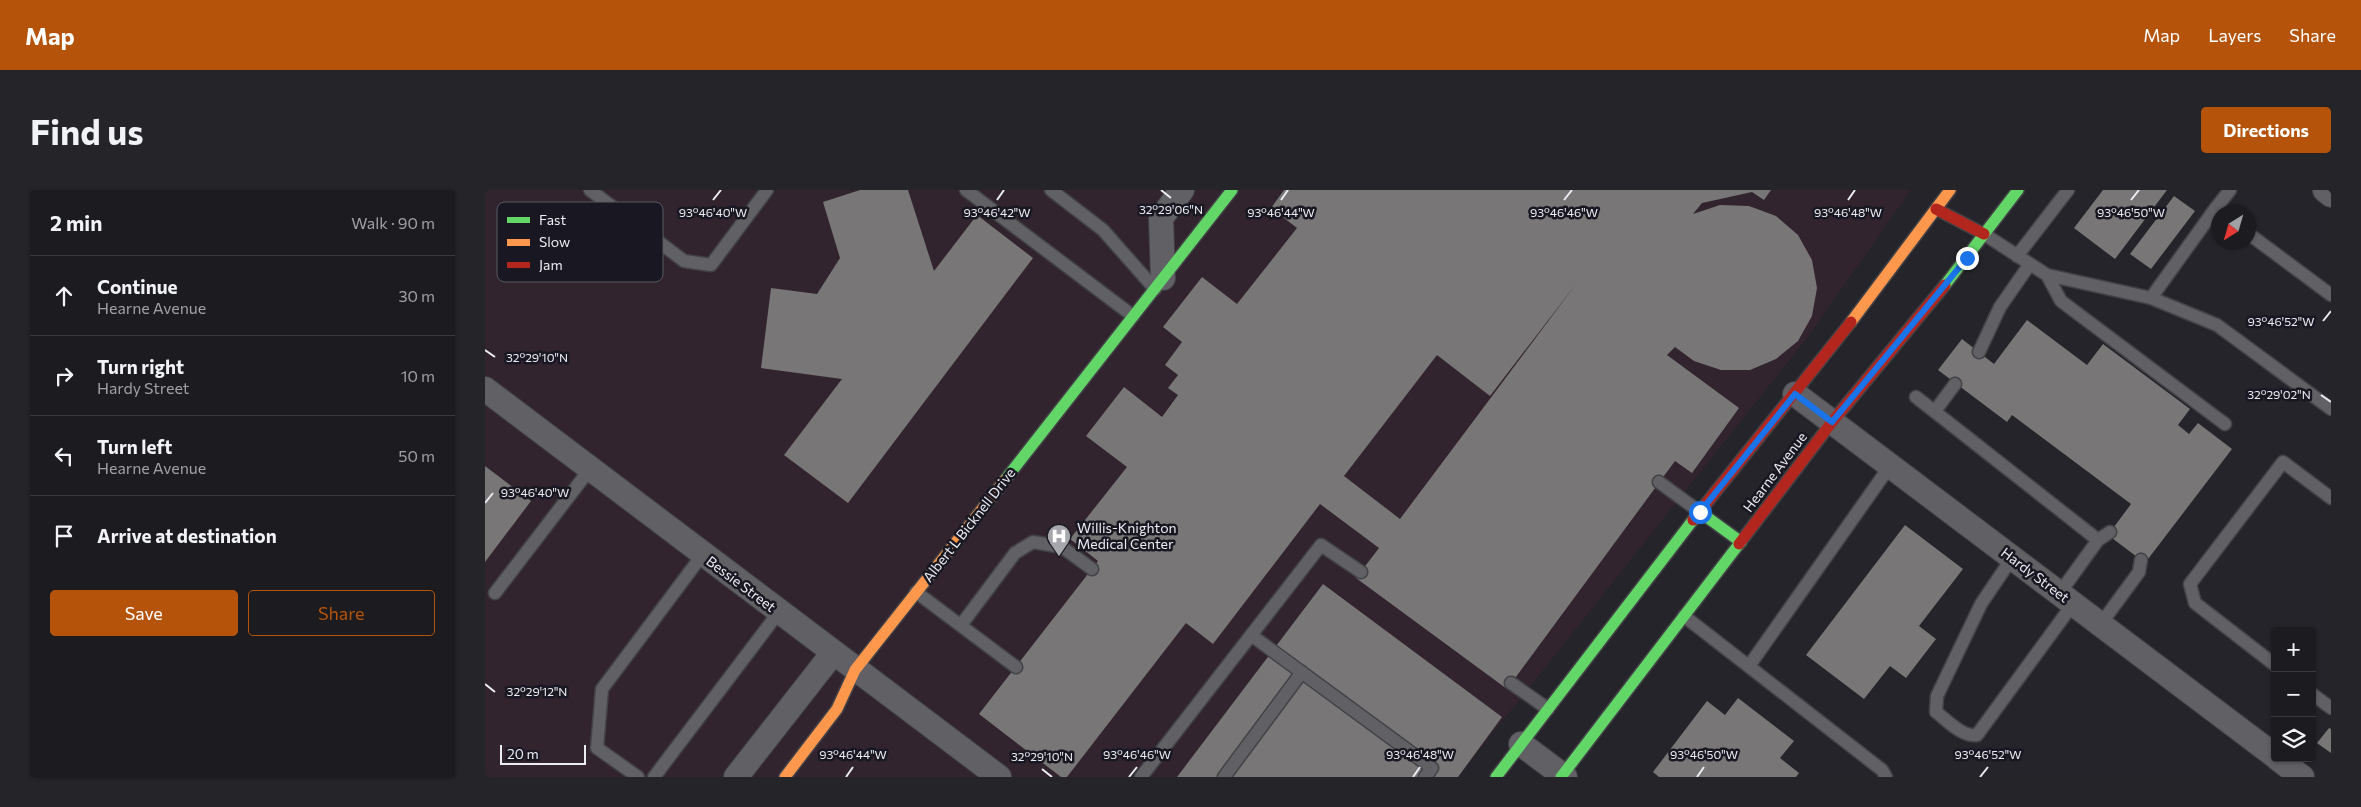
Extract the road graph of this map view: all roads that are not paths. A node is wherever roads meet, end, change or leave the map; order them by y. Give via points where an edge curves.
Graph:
1 (590, 190) edge
2 (767, 190) edge
3 (966, 190) edge
4 (1051, 190) edge
5 (1182, 190) edge
6 (1232, 190) edge
7 (1950, 190) edge
8 (2018, 190) edge
9 (2068, 190) edge
10 (2230, 190) edge
11 (2325, 190) edge
12 (2331, 195) edge
13 (606, 202) edge
14 (2221, 205) edge
15 (1936, 209) junction
16 (2211, 220) edge
17 (1984, 234) junction
18 (2256, 239) edge
19 (663, 246) edge
20 (2017, 256) junction
21 (2030, 264) junction
22 (2047, 275) junction
23 (1159, 284) junction
24 (2331, 295) edge
25 (2151, 298) junction
26 (1133, 316) junction
27 (1979, 352) dead end
28 (1955, 384) dead end
29 (485, 389) edge
30 (1795, 394) junction
31 (1916, 397) dead end
32 (2331, 409) edge
33 (1935, 412) junction
34 (1832, 422) junction
35 (2225, 424) dead end
36 (1890, 466) junction
37 (590, 469) junction
38 (1659, 482) dead end
39 (2331, 498) edge
40 (1700, 512) junction
41 (2110, 532) dead end
42 (2098, 540) junction
43 (1741, 542) junction
44 (703, 554) junction
45 (2012, 558) junction
46 (2141, 560) dead end
47 (1092, 569) dead end
48 (1361, 572) dead end
49 (916, 592) junction
50 (495, 593) dead end
51 (2066, 599) junction
52 (779, 612) junction
53 (1684, 616) junction
54 (961, 625) junction
55 (2100, 625) junction
56 (1251, 635) junction
57 (833, 653) junction
58 (2271, 661) edge
59 (1749, 666) junction
60 (1016, 667) dead end
61 (855, 670) junction
62 (1303, 672) junction
63 (1511, 683) dead end
64 (2316, 697) edge
65 (2331, 708) edge
66 (1548, 709) junction
67 (1521, 744) junction
68 (2271, 753) edge
69 (2282, 762) edge
70 (1563, 776) edge
71 (638, 777) edge
72 (654, 777) edge
73 (736, 777) edge
74 (785, 777) edge
75 (998, 777) edge
76 (1141, 777) edge
77 (1224, 777) edge
78 (1425, 777) edge
79 (1495, 777) edge
80 (1886, 777) edge
81 (2302, 777) edge

1 - 13 lane
2 - 19 lane via 711,265 683,261
3 - 26 lane
4 - 23 lane via 1103,230
5 - 23 street via 1161,218
6 - 23 main road, Albert L Bicknell Drive
7 - 15 main road
8 - 17 main road, Hearne Avenue
9 - 20 lane
10 - 14 lane
11 - 12 street
15 - 17 main road
15 - 30 main road
16 - 25 lane
17 - 20 lane
17 - 34 main road, Hearne Avenue
18 - 24 lane
20 - 21 lane
21 - 22 lane
21 - 27 lane via 2000,307
22 - 25 lane
22 - 35 lane via 2061,301
23 - 26 main road, Albert L Bicknell Drive
25 - 32 lane via 2217,325
26 - 49 main road, Albert L Bicknell Drive
28 - 33 lane
29 - 37 street, Bessie Street
30 - 34 street, Hardy Street
30 - 40 main road
31 - 33 lane
33 - 42 lane
34 - 36 street, Hardy Street
34 - 43 main road, Hearne Avenue
36 - 45 street, Hardy Street
36 - 59 lane
37 - 44 street, Bessie Street
37 - 50 lane
38 - 40 lane
39 - 58 lane via 2283,462 2190,584 2195,603
40 - 43 main road
40 - 66 main road
41 - 42 lane
42 - 51 lane
43 - 53 main road, Hearne Avenue
44 - 52 street, Bessie Street
44 - 71 lane via 602,689 597,748
45 - 51 street, Hardy Street
45 - 51 lane via 1981,604 1937,696 1936,712 1962,732 1977,735
46 - 55 lane via 2139,572
47 - 54 lane via 1062,547 1033,542 1015,553
48 - 56 lane via 1321,545
49 - 54 lane
49 - 61 main road, Albert L Bicknell Drive
51 - 55 street, Hardy Street
52 - 57 street, Bessie Street
52 - 72 lane
53 - 59 lane
53 - 70 main road, Hearne Avenue
54 - 60 lane
55 - 68 street, Hardy Street
56 - 62 lane
56 - 76 lane
57 - 61 street, Bessie Street
57 - 73 street
59 - 80 lane via 1882,770
61 - 74 main road, Albert L Bicknell Drive via 837,709
61 - 75 street, Bessie Street
62 - 77 lane
62 - 78 lane via 1432,768
63 - 66 lane
64 - 65 lane
66 - 67 main road
67 - 70 street
67 - 79 main road
69 - 81 street, Hardy Street

